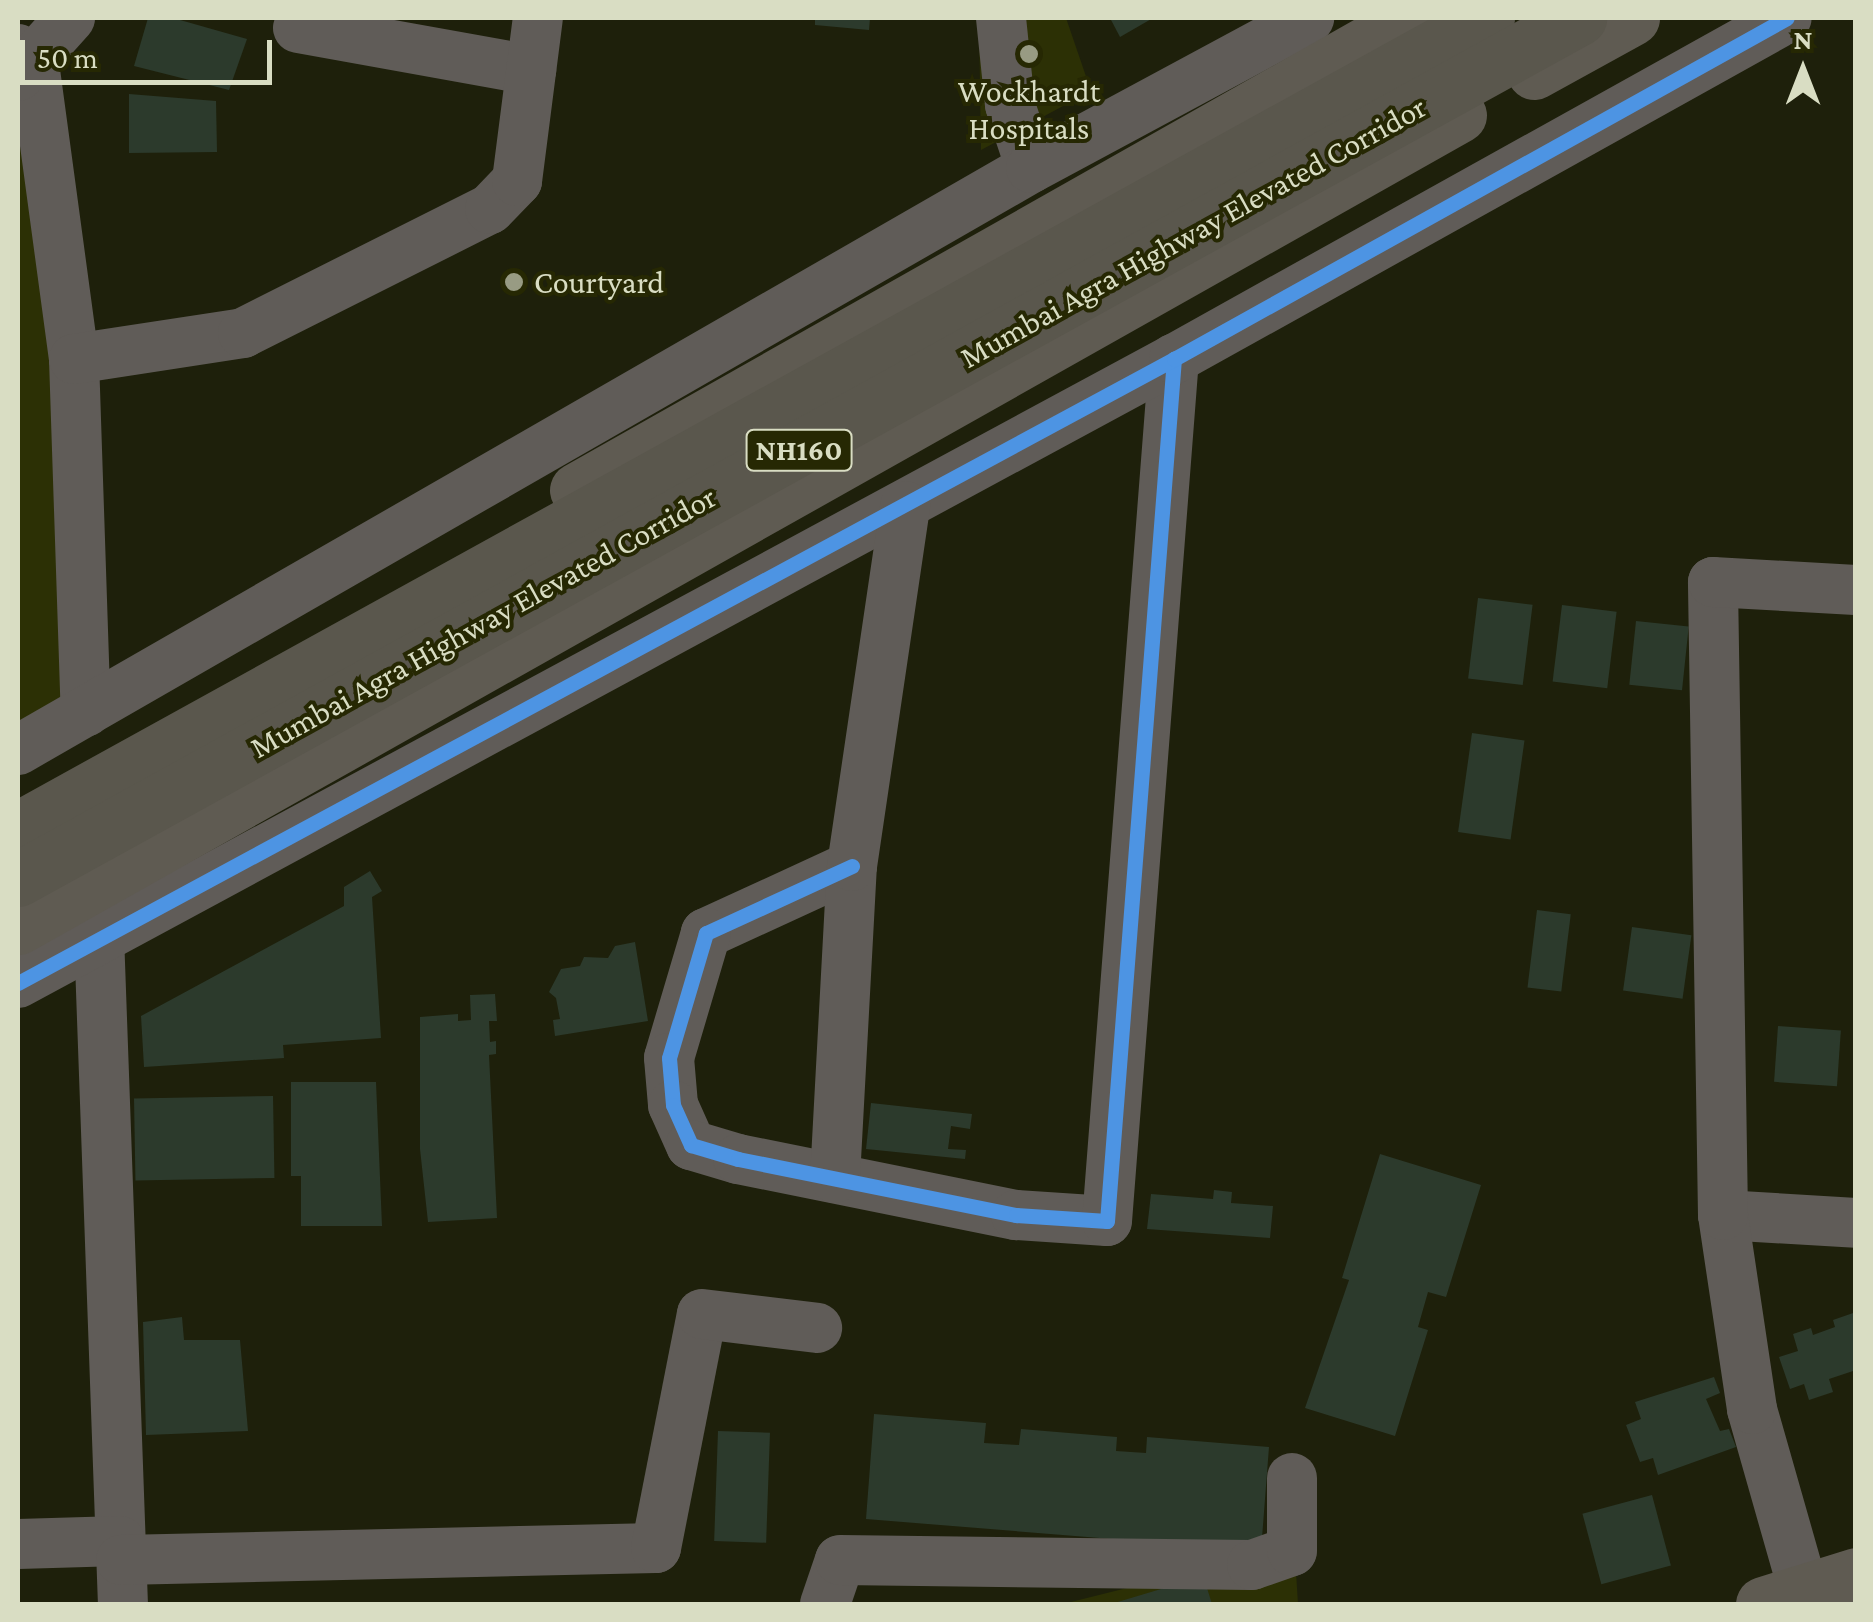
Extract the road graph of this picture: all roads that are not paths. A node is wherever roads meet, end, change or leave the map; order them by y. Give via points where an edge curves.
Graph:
1 (70, 18) edge
2 (538, 18) edge
3 (1001, 18) edge
4 (1309, 18) edge
5 (1412, 18) edge
6 (1486, 18) edge
7 (1579, 18) edge
8 (1632, 18) edge
9 (1787, 18) edge
10 (298, 28) dead end
11 (22, 46) edge
12 (531, 70) junction
13 (1030, 168) junction
14 (1174, 359) junction
15 (74, 360) junction
16 (905, 506) junction
17 (1856, 590) edge
18 (86, 712) junction
19 (18, 750) edge
20 (18, 806) edge
21 (18, 828) edge
22 (852, 866) junction
23 (18, 879) edge
24 (18, 927) edge
25 (99, 935) junction
26 (18, 983) edge
27 (835, 1178) junction
28 (1723, 1216) junction
29 (1856, 1223) edge
30 (817, 1328) dead end
31 (1292, 1478) dead end
32 (18, 1544) edge
33 (121, 1568) edge
34 (1856, 1575) edge
35 (1784, 1598) edge
36 (824, 1604) edge

1 - 11 street
2 - 12 street
3 - 13 street via 1010,105
4 - 13 street
5 - 20 main road
6 - 21 highway, Mumbai Agra Highway Elevated Corridor / NH160
7 - 23 highway, Mumbai Agra Highway Elevated Corridor / NH160
8 - 24 main road
9 - 14 street
10 - 12 street
11 - 15 street
12 - 15 street via 517,181 490,210 242,333
13 - 18 street
14 - 16 street
14 - 27 street via 1107,1221 1016,1216
15 - 18 street
16 - 22 street
16 - 25 street
17 - 28 street via 1713,582
18 - 19 street
22 - 27 street
22 - 27 street via 706,933 668,1058 673,1105 691,1145
25 - 26 street
25 - 33 street
28 - 29 street
28 - 35 street
30 - 33 street via 702,1314 656,1548
31 - 36 street via 1292,1551 1252,1565 840,1560
32 - 33 street
34 - 35 main road

